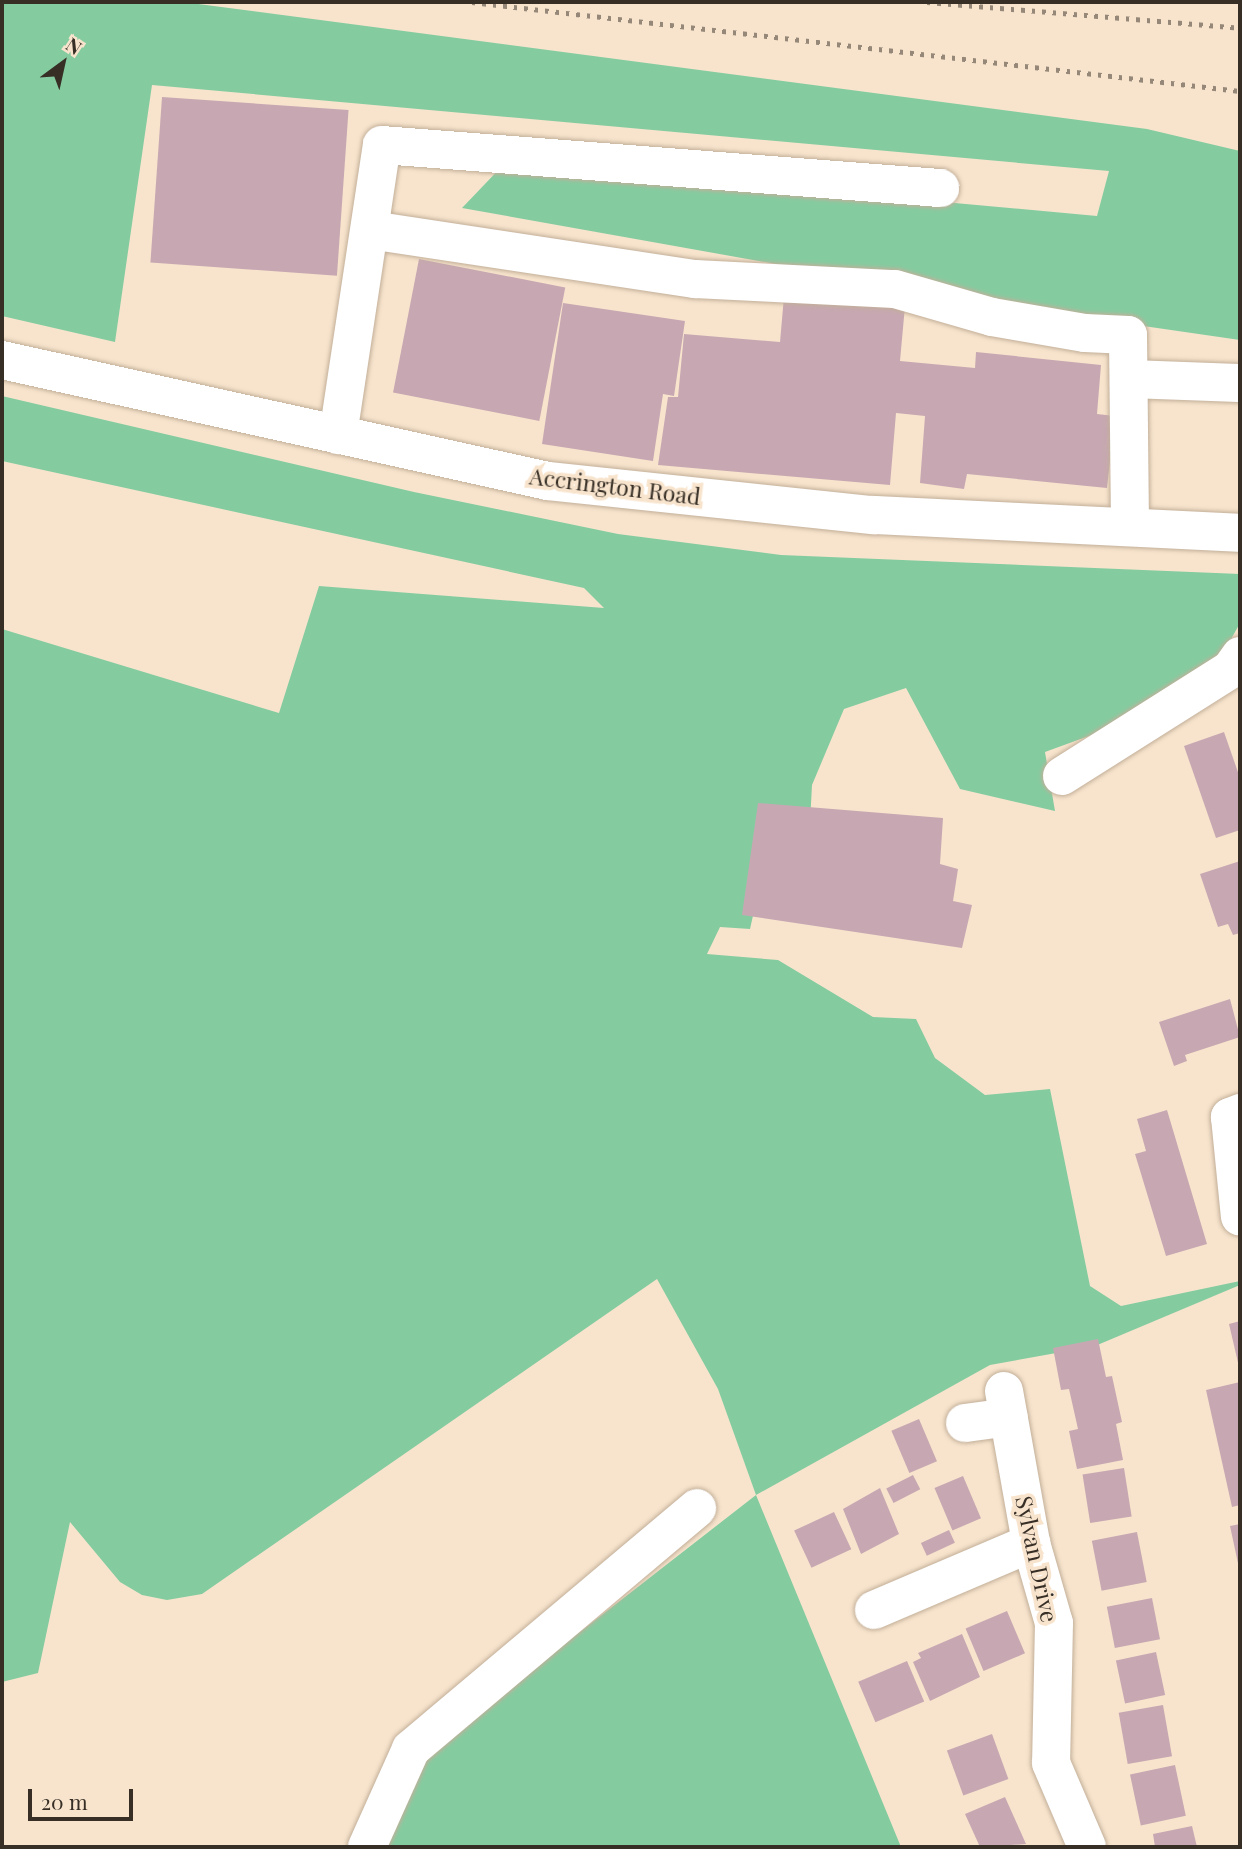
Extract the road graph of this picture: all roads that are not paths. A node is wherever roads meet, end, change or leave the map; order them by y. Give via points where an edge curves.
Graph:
1 (940, 188) dead end
2 (370, 230) junction
3 (2, 360) edge
4 (1129, 379) junction
5 (1240, 383) edge
6 (338, 435) junction
7 (1130, 527) junction
8 (1240, 533) edge
9 (1240, 656) edge
10 (1062, 776) dead end
11 (1240, 1113) edge
12 (1240, 1217) edge
13 (965, 1423) dead end
14 (697, 1508) dead end
15 (1031, 1543) junction
16 (874, 1609) dead end
17 (367, 1847) edge
18 (1087, 1847) edge

1 - 2 main road via 382,145
2 - 4 main road via 695,279 895,289 992,317 1085,333 1128,335
2 - 6 main road
3 - 6 main road, Accrington Road
4 - 5 main road
4 - 7 main road
6 - 7 main road, Accrington Road via 548,481 874,515
7 - 8 main road, Accrington Road
9 - 10 main road via 1231,669
11 - 12 main road via 1230,1117
13 - 15 main road, Sylvan Drive via 1007,1404
14 - 17 main road via 411,1749
15 - 16 main road
15 - 18 main road, Sylvan Drive via 1054,1623 1051,1763

